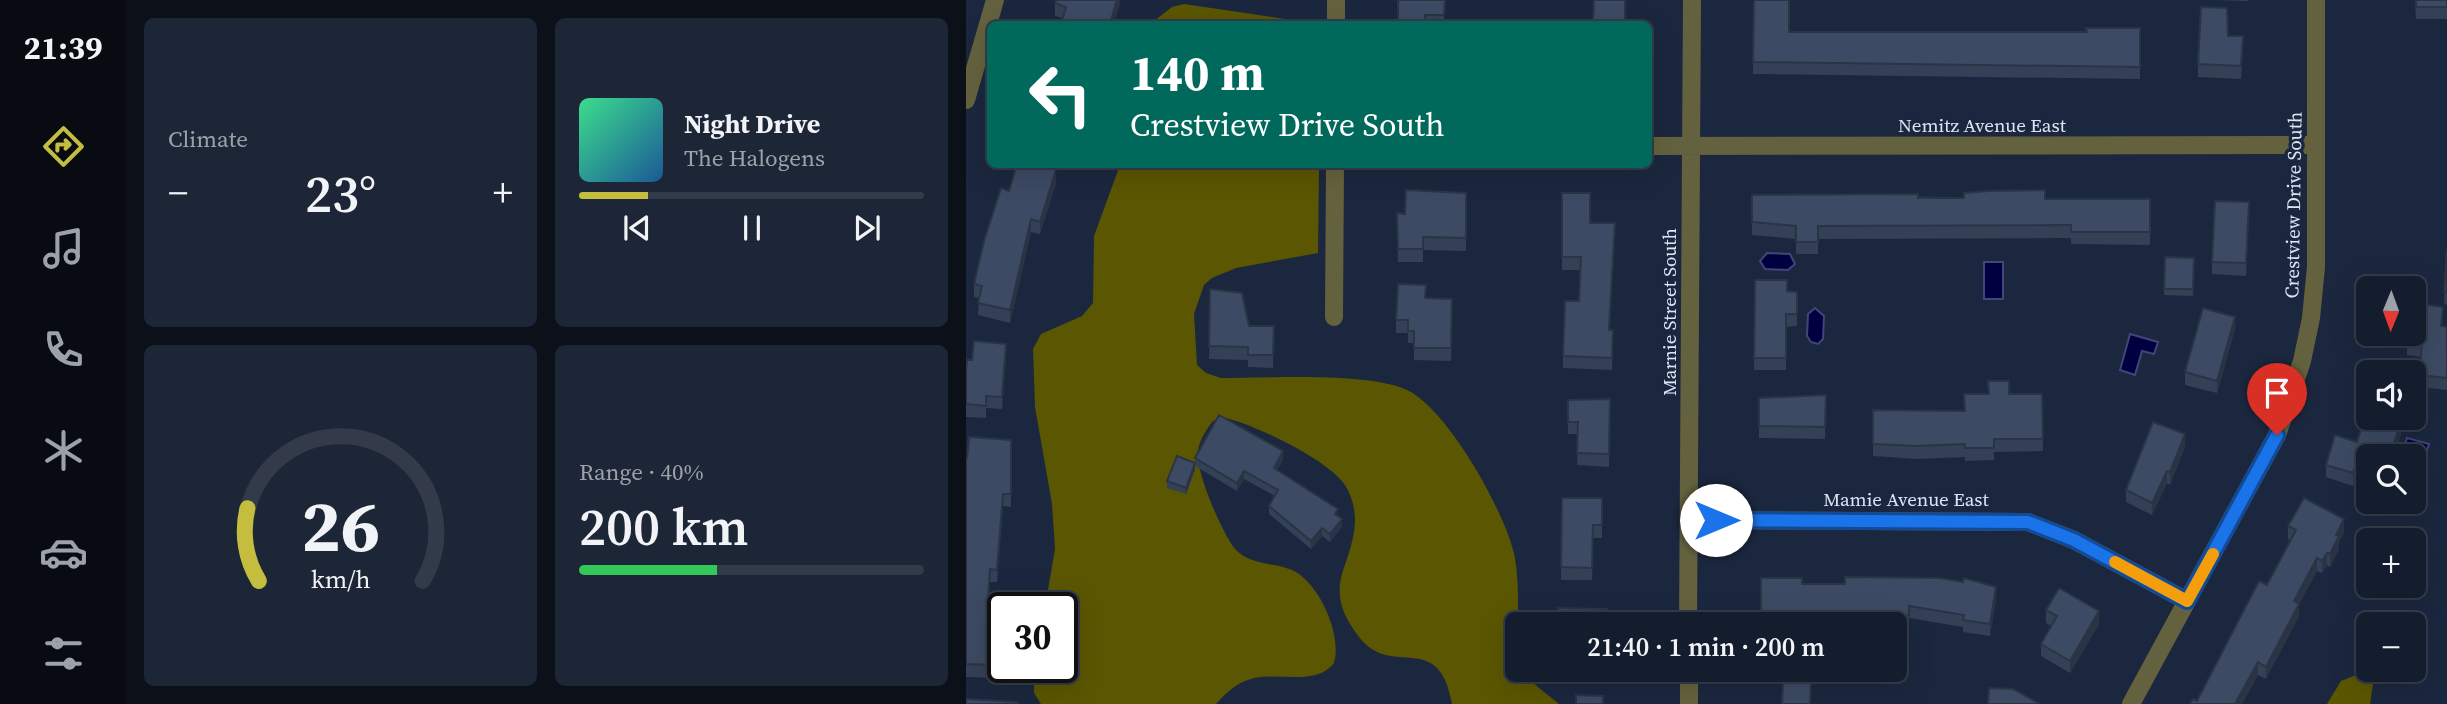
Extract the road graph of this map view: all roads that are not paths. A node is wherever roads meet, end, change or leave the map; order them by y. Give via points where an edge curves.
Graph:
1 (995, 0) edge
2 (1336, 0) edge
3 (1692, 0) edge
4 (2316, 0) edge
5 (1336, 21) edge
6 (974, 44) edge
7 (966, 100) edge
8 (2316, 145) junction
9 (1652, 146) edge
10 (1691, 146) junction
11 (1335, 168) edge
12 (1334, 317) dead end
13 (1689, 520) junction
14 (2187, 601) junction
15 (1688, 612) edge
16 (1689, 682) edge
17 (1689, 704) edge
18 (2131, 704) edge

1 - 6 street
2 - 5 street
3 - 10 street, Marnie Street South
4 - 8 street, Crestview Drive South
6 - 7 street
8 - 10 street, Nemitz Avenue East
8 - 14 street, Crestview Drive South via 2315,277 2300,369 2277,435
9 - 10 street, Nemitz Avenue East
10 - 13 street, Marnie Street South
11 - 12 street
13 - 14 street, Mamie Avenue East via 2018,520 2062,533
13 - 15 street, Marnie Street South
14 - 18 street, Crestview Drive South
16 - 17 street

